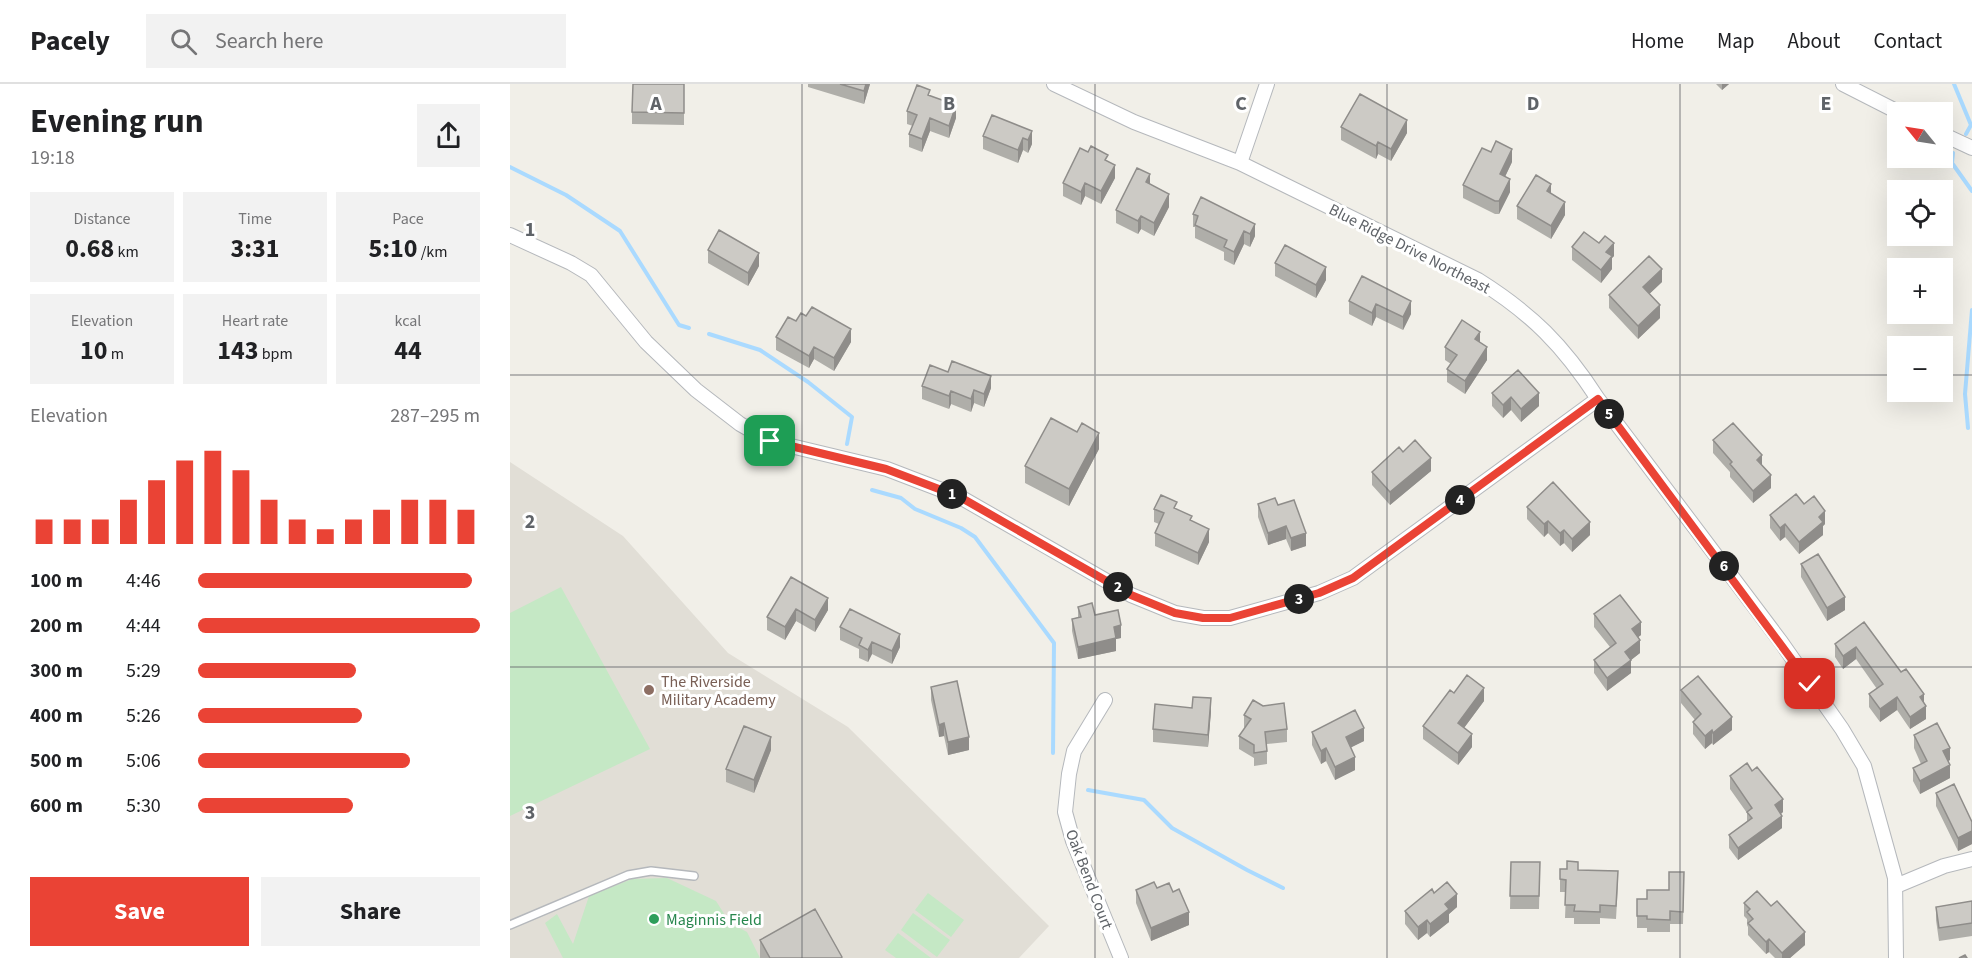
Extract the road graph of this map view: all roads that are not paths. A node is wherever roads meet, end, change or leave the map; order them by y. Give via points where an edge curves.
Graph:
1 (1054, 84) edge
2 (1267, 84) edge
3 (1843, 84) edge
4 (1887, 106) edge
5 (1953, 139) edge
6 (1972, 148) edge
7 (1240, 163) junction
8 (510, 235) edge
9 (1598, 399) junction
10 (1106, 700) dead end
11 (1972, 859) edge
12 (694, 876) dead end
13 (1896, 886) junction
14 (510, 925) edge
15 (1121, 958) edge
16 (1896, 958) edge

1 - 7 street, Blue Ridge Drive Northeast via 1134,122
2 - 7 street
3 - 4 street
5 - 6 street
7 - 9 street, Blue Ridge Drive Northeast via 1478,280 1512,301 1543,328 1578,368
8 - 9 street via 591,276 646,342 696,390 740,424 770,441 886,469 960,497 1131,595 1175,613 1203,618 1230,618 1319,593 1353,578
9 - 13 street, Blue Ridge Drive Northeast via 1781,642 1853,747 1864,766
10 - 15 street, Oak Bend Court via 1074,751 1065,812
11 - 13 street
12 - 14 lane via 651,871 628,874
13 - 16 street, Blue Ridge Drive Northeast

